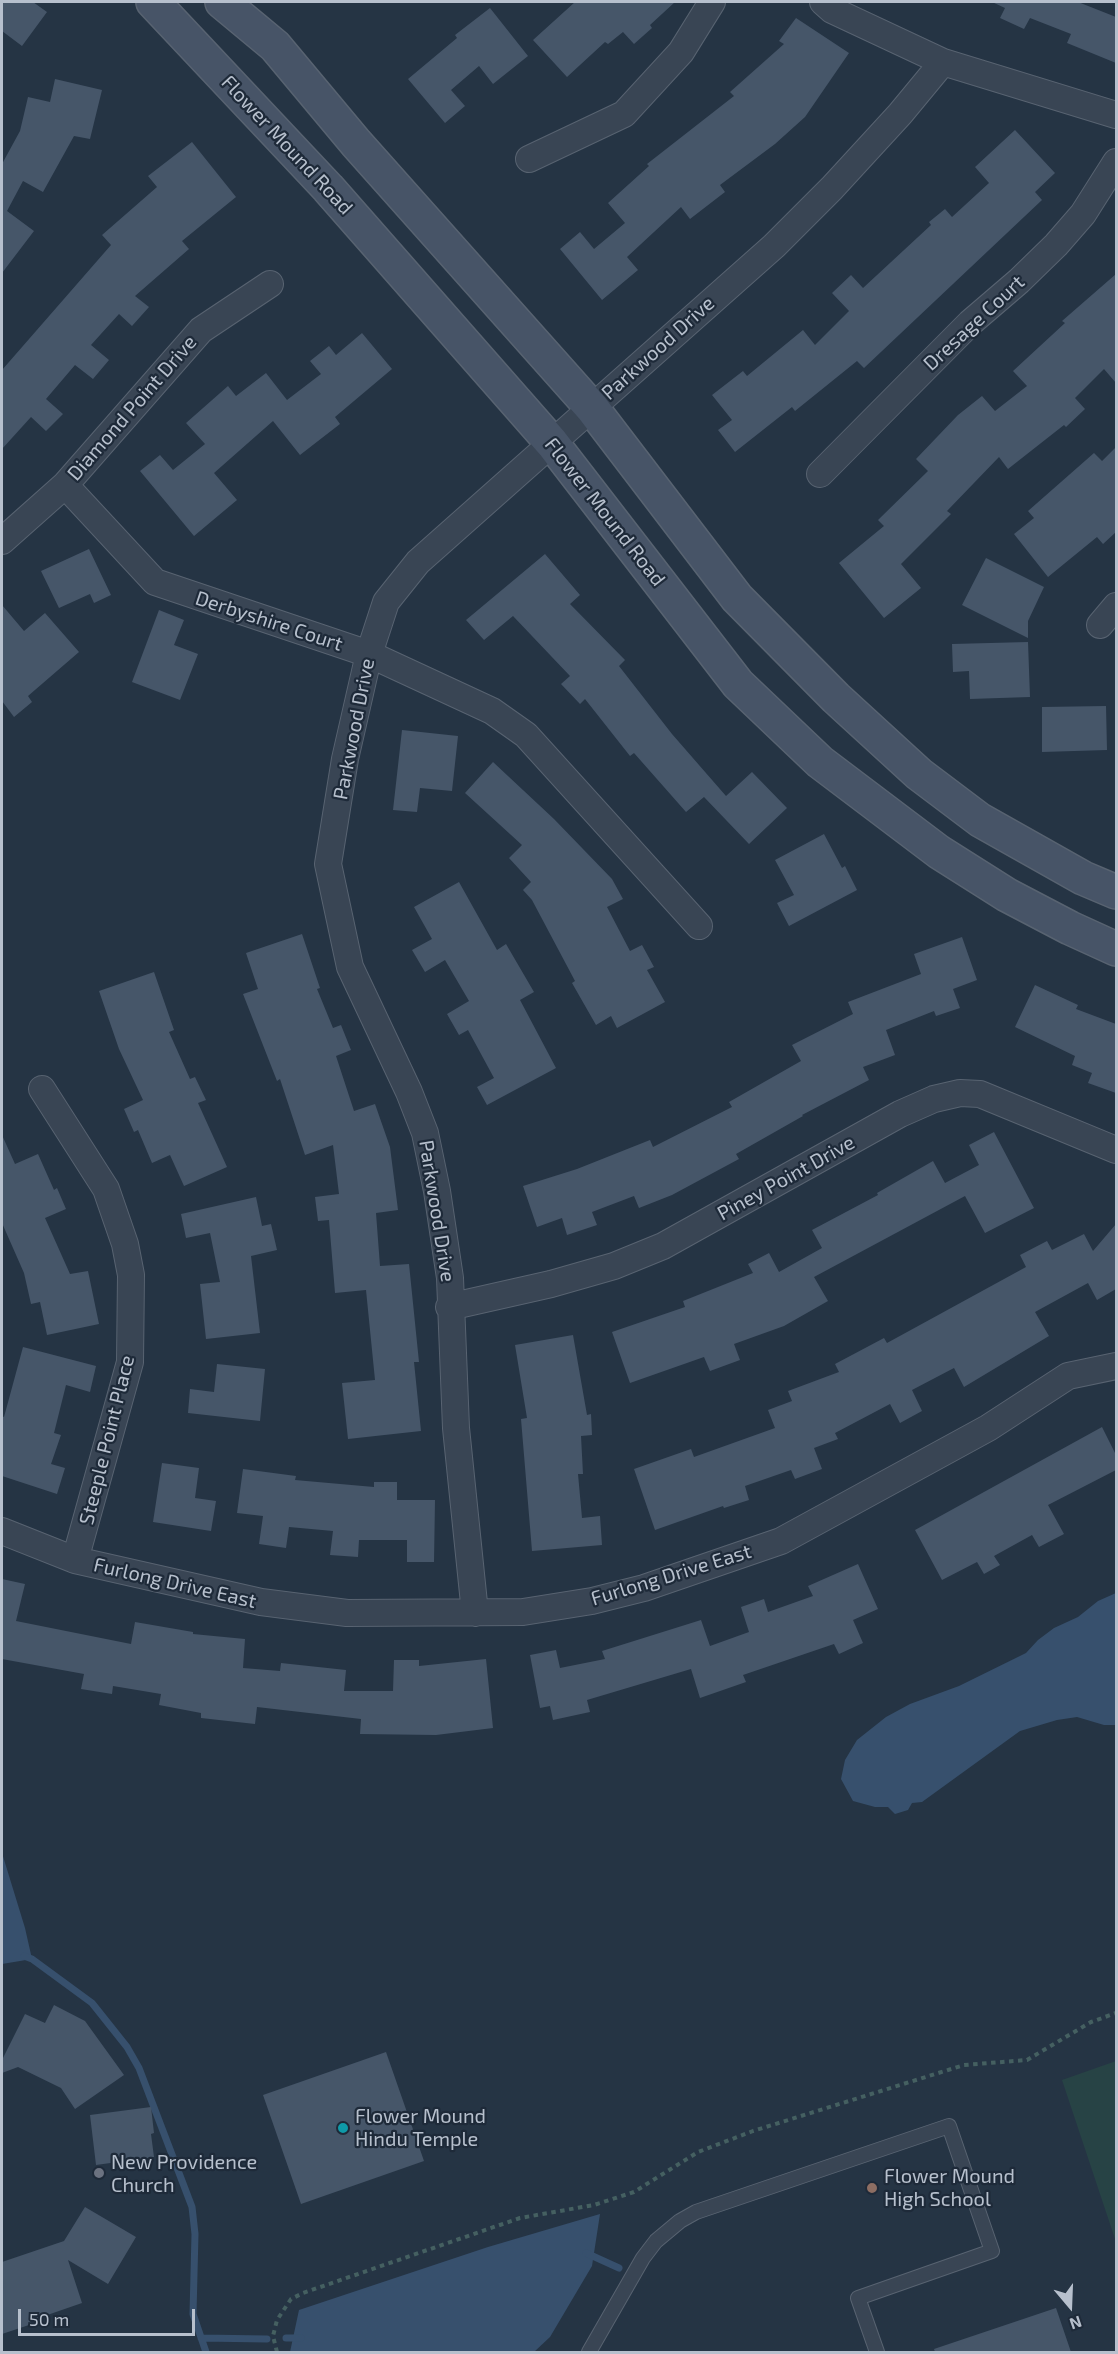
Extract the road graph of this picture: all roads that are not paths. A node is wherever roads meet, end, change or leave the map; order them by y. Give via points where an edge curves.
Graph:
1 (153, 2) edge
2 (222, 2) edge
3 (712, 2) edge
4 (823, 2) edge
5 (943, 62) junction
6 (1116, 115) edge
7 (529, 159) dead end
8 (1116, 162) edge
9 (270, 284) dead end
10 (592, 408) junction
11 (552, 443) junction
12 (820, 474) dead end
13 (65, 485) junction
14 (2, 541) edge
15 (1116, 606) edge
16 (1100, 625) dead end
17 (369, 654) junction
18 (1116, 892) edge
19 (699, 926) dead end
20 (1116, 949) edge
21 (42, 1089) dead end
22 (1116, 1150) edge
23 (449, 1307) junction
24 (1116, 1346) edge
25 (1116, 1366) edge
26 (1090, 1372) junction
27 (2, 1531) edge
28 (75, 1560) junction
29 (475, 1613) junction
30 (589, 2352) edge
31 (877, 2352) edge

1 - 11 main road, Flower Mound Road via 328,188
2 - 10 main road via 275,46
3 - 7 street via 681,52 624,114
4 - 5 street via 832,10
5 - 6 street
5 - 10 street, Parkwood Drive via 900,114 774,246
8 - 12 street, Dresage Court via 1083,213 1056,245 970,323
9 - 13 street, Diamond Point Drive via 201,330
10 - 11 street, Parkwood Drive
10 - 18 main road via 737,598 844,705 919,774 980,820 1083,878
11 - 17 street, Parkwood Drive via 418,562 386,602
11 - 20 main road, Flower Mound Road via 738,684 820,762 939,852 1007,895
13 - 14 street, Diamond Point Drive
13 - 17 street, Derbyshire Court via 155,582
15 - 16 street
17 - 19 street, Derbyshire Court via 492,711 526,735
17 - 23 street, Parkwood Drive via 345,759 328,864 350,967 425,1133 448,1267
21 - 28 street, Steeple Point Place via 106,1189 131,1275 130,1362
22 - 23 street, Piney Point Drive via 980,1094 934,1098 663,1246 614,1266 551,1284
23 - 29 street, Parkwood Drive via 456,1428
24 - 26 street, Furlong Drive East
25 - 26 street
26 - 29 street, Furlong Drive East via 1068,1376 988,1428 781,1541 645,1588 592,1601 523,1612
27 - 28 street, Furlong Drive East
28 - 29 street, Furlong Drive East via 261,1602 347,1613
30 - 31 lane via 643,2258 680,2221 696,2212 949,2126 992,2251 858,2298

